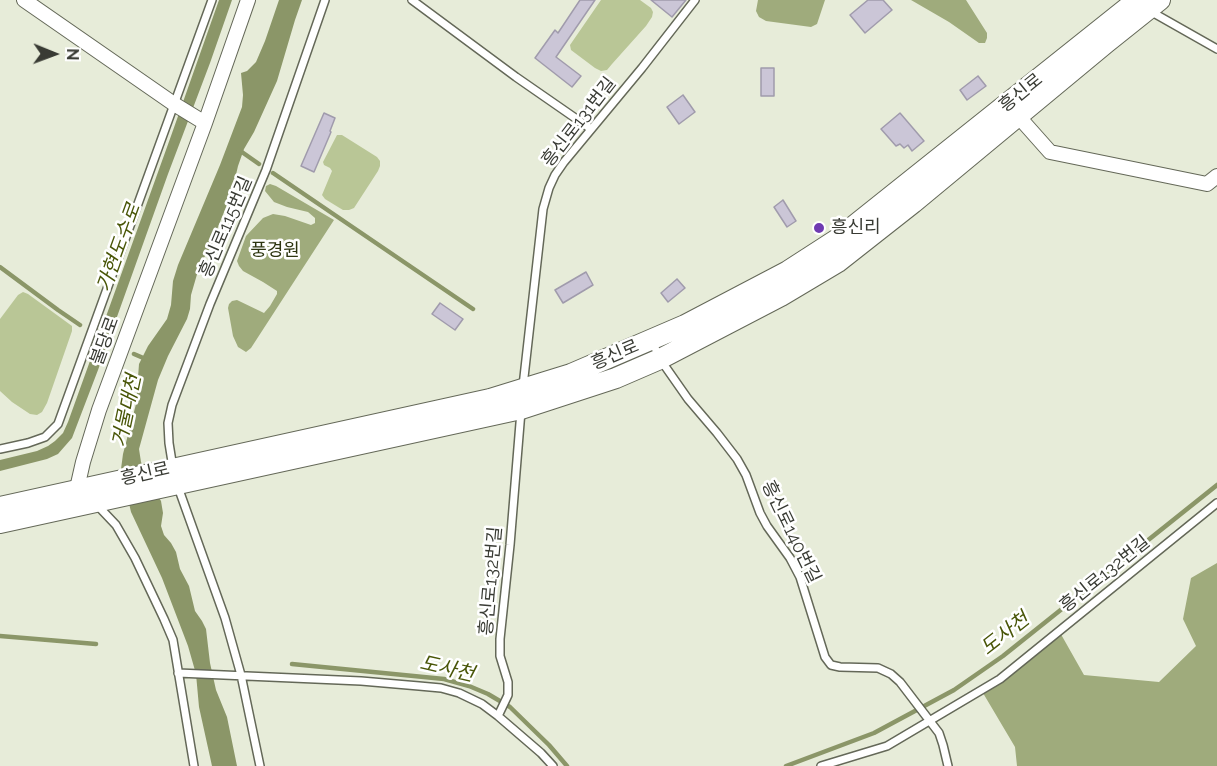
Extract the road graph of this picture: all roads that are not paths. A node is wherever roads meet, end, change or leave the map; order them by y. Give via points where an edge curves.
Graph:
1 (24, 0) edge
2 (212, 0) edge
3 (248, 0) edge
4 (326, 0) edge
5 (412, 0) edge
6 (695, 0) edge
7 (1148, 3) edge
8 (1217, 49) edge
9 (174, 104) junction
10 (1018, 116) junction
11 (205, 123) junction
12 (591, 129) junction
13 (1217, 176) edge
14 (651, 340) junction
15 (660, 359) junction
16 (521, 400) junction
17 (0, 449) edge
18 (172, 477) junction
19 (93, 496) junction
20 (1217, 503) edge
21 (0, 507) edge
22 (0, 524) edge
23 (178, 673) junction
24 (241, 675) junction
25 (500, 713) junction
26 (927, 717) junction
27 (194, 766) edge
28 (260, 766) edge
29 (552, 766) edge
30 (821, 766) edge
31 (948, 766) edge

1 - 9 street
2 - 9 lane
3 - 11 street, 불당로
4 - 18 lane, 흥신로115번길 via 266,170 171,405 168,423
5 - 12 lane
6 - 12 lane, 흥신로131번길
7 - 8 lane
7 - 10 main road, 흥신로
7 - 14 main road, 흥신로 via 836,240 788,271
9 - 11 street
9 - 17 lane via 58,424 45,437
10 - 13 street via 1050,152 1207,184
10 - 15 main road, 흥신로 via 838,262
11 - 19 street, 불당로 via 83,462
12 - 16 lane, 흥신로131번길 via 555,175 543,209
14 - 15 lane, 흥신로140번길
14 - 16 main road, 흥신로
15 - 16 main road, 흥신로 via 616,378
15 - 26 lane, 흥신로140번길 via 746,475 760,513 800,577 825,657 840,667 878,668 891,674
16 - 18 main road, 흥신로
16 - 25 lane, 흥신로132번길 via 500,639 508,695
18 - 19 main road, 흥신로
18 - 24 lane, 흥신로 via 225,618
19 - 21 main road, 흥신로
19 - 22 main road, 흥신로
19 - 23 lane via 135,558 173,640
20 - 26 lane, 흥신로132번길 via 1000,679
23 - 24 lane
23 - 27 lane
24 - 25 lane via 441,688
24 - 28 lane, 흥신로
25 - 29 lane
26 - 30 lane, 흥신로132번길 via 887,746
26 - 31 lane, 흥신로140번길 via 939,733

